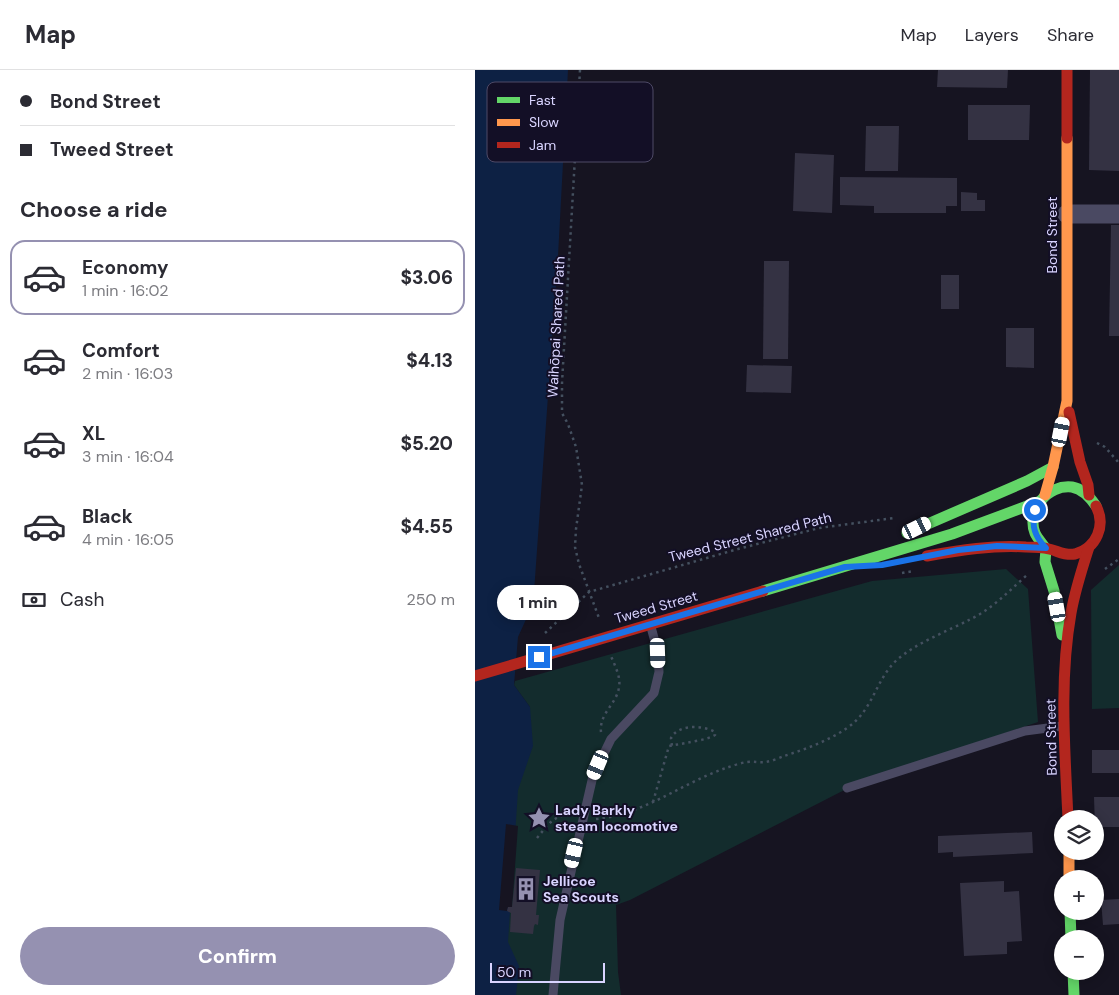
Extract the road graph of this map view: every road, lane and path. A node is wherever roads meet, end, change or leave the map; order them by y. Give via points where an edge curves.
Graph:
1 (1067, 70) edge
2 (575, 162) edge
3 (1067, 214) junction
4 (1119, 214) edge
5 (1067, 401) junction
6 (1096, 443) dead end
7 (1119, 462) edge
8 (1053, 467) junction
9 (1041, 499) junction
10 (1095, 499) junction
11 (893, 518) dead end
12 (1111, 538) dead end
13 (1091, 546) junction
14 (1046, 548) junction
15 (920, 557) dead end
16 (901, 561) dead end
17 (845, 567) junction
18 (1024, 570) dead end
19 (915, 571) dead end
20 (897, 573) dead end
21 (1028, 574) junction
22 (1034, 579) dead end
23 (589, 592) junction
24 (651, 624) junction
25 (606, 637) junction
26 (541, 638) dead end
27 (611, 654) dead end
28 (1065, 656) junction
29 (475, 676) edge
30 (1065, 726) junction
31 (685, 738) dead end
32 (685, 744) junction
33 (672, 746) junction
34 (603, 754) junction
35 (847, 788) dead end
36 (653, 802) junction
37 (1068, 810) edge
38 (582, 819) junction
39 (537, 838) dead end
40 (1073, 980) edge
41 (553, 995) edge
42 (1074, 995) edge

1 - 3 main road, Bond Street
2 - 23 path, Waihōpai Shared Path via 562,413 576,447 583,485 575,546
3 - 4 street
3 - 5 main road, Bond Street
5 - 8 main road, Bond Street
5 - 10 main road, Bond Street via 1080,462
6 - 7 path via 1105,447
8 - 9 main road, Bond Street
8 - 17 main road via 926,524
9 - 10 main road via 1062,488 1081,490
9 - 14 main road, Bond Street via 1035,510 1033,527 1035,535
9 - 17 main road, Tweed Street via 1009,515
10 - 13 main road, Bond Street via 1101,522 1099,534
11 - 23 path, Tweed Street Shared Path via 819,528
12 - 13 main road
13 - 14 main road via 1068,555
13 - 28 main road, Bond Street via 1077,583
14 - 15 main road via 997,546
14 - 28 main road, Bond Street via 1045,562 1054,591
16 - 17 main road, Tweed Street
17 - 24 main road, Tweed Street
18 - 21 path
19 - 20 path
21 - 22 path
21 - 36 path via 995,604 899,659 887,672 867,709 848,728 820,743 766,762 747,762 725,768
23 - 25 path, Waihōpai Shared Path
23 - 26 path, Tweed Street Shared Path
24 - 25 main road, Tweed Street
24 - 34 lane via 659,672 654,693 611,739
25 - 29 main road, Tweed Street
27 - 34 path via 620,686 602,720
28 - 30 main road, Bond Street
30 - 35 lane via 1025,731
30 - 37 main road, Bond Street
31 - 32 path
32 - 33 path
32 - 33 path via 712,737 715,732 703,727 686,728 673,733
33 - 36 path via 669,746
34 - 38 lane via 593,776
36 - 38 path via 605,818
38 - 39 path via 563,814 558,816
38 - 41 lane via 560,920
40 - 42 main road

